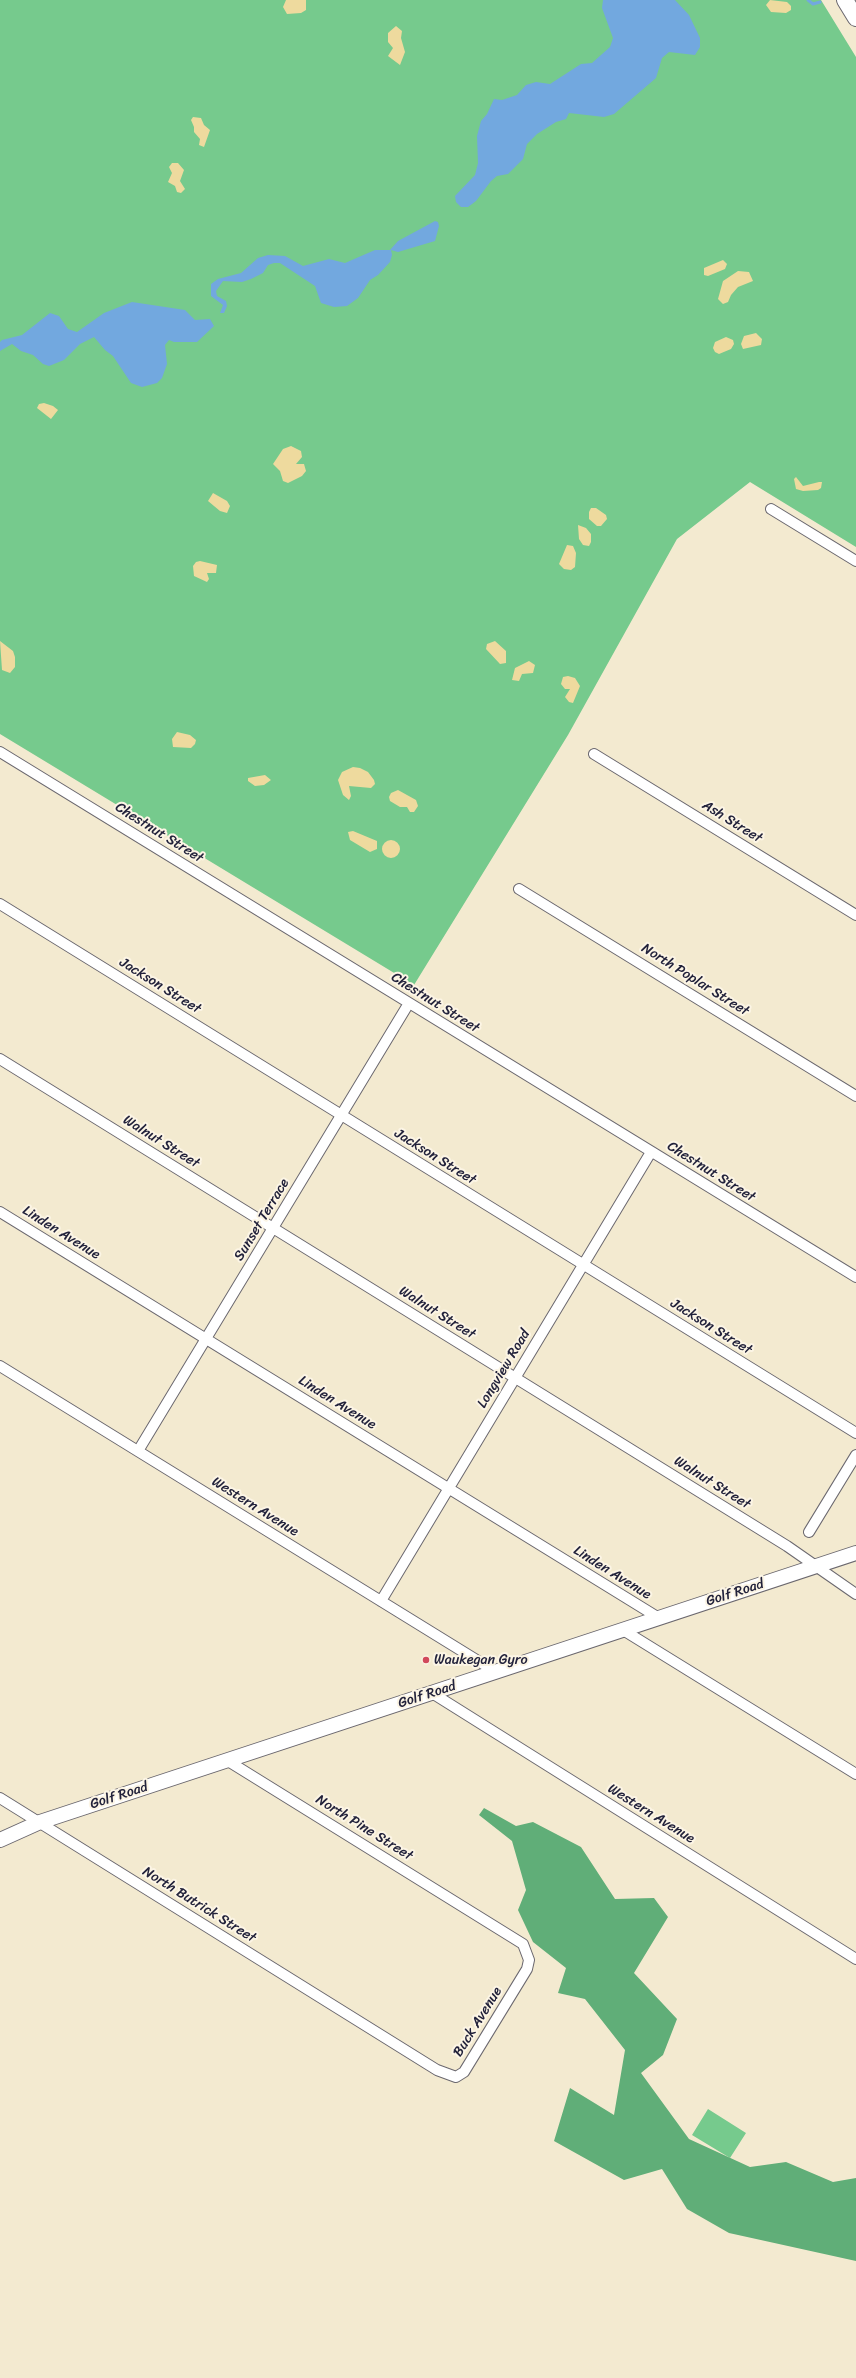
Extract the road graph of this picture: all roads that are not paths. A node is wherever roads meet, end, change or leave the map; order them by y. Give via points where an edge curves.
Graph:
1 (845, 0) edge
2 (856, 18) edge
3 (771, 509) dead end
4 (856, 561) edge
5 (0, 752) edge
6 (594, 754) dead end
7 (519, 889) dead end
8 (0, 904) edge
9 (856, 915) edge
10 (409, 1003) junction
11 (0, 1059) edge
12 (856, 1096) edge
13 (342, 1115) junction
14 (651, 1152) junction
15 (0, 1212) edge
16 (273, 1228) junction
17 (583, 1265) junction
18 (856, 1277) edge
19 (206, 1339) junction
20 (0, 1366) edge
21 (515, 1378) junction
22 (856, 1433) edge
23 (138, 1452) junction
24 (856, 1455) edge
25 (448, 1489) junction
26 (809, 1532) dead end
27 (856, 1553) edge
28 (816, 1566) junction
29 (856, 1594) edge
30 (381, 1601) junction
31 (659, 1618) junction
32 (622, 1630) junction
33 (496, 1672) junction
34 (432, 1693) junction
35 (228, 1761) junction
36 (856, 1774) edge
37 (0, 1798) edge
38 (40, 1822) junction
39 (0, 1840) edge
40 (484, 1920) joint
41 (856, 1959) edge
42 (383, 2037) joint

1 - 2 main road
3 - 4 street
5 - 10 street, Chestnut Street
6 - 9 street, Ash Street
7 - 12 street, North Poplar Street
8 - 13 street, Jackson Street
10 - 13 street, Sunset Terrace
10 - 14 street, Chestnut Street
11 - 16 street, Walnut Street
13 - 16 street, Sunset Terrace
13 - 17 street, Jackson Street
14 - 17 street, Longview Road
14 - 18 street, Chestnut Street
15 - 19 street, Linden Avenue
16 - 19 street, Sunset Terrace
16 - 21 street, Walnut Street
17 - 21 street, Longview Road
17 - 22 street, Jackson Street
19 - 23 street, Sunset Terrace
19 - 25 street, Linden Avenue
20 - 23 street, Western Avenue
21 - 25 street, Longview Road
21 - 28 street, Walnut Street
23 - 30 street, Western Avenue
24 - 26 street
25 - 30 street, Longview Road
25 - 31 street, Linden Avenue
27 - 28 street, Golf Road
28 - 29 street, Walnut Street
28 - 31 street, Golf Road
30 - 33 street, Western Avenue
31 - 32 street, Golf Road
32 - 33 street, Golf Road
32 - 36 street
33 - 34 street, Golf Road
34 - 35 street, Golf Road
34 - 41 street, Western Avenue
35 - 38 street, Golf Road
35 - 40 street, North Pine Street
37 - 38 street, North Butrick Street
38 - 39 street, Golf Road
38 - 42 street, North Butrick Street
40 - 42 street, Buck Avenue via 524,1944 529,1960 527,1970 464,2072 456,2077 449,2076

